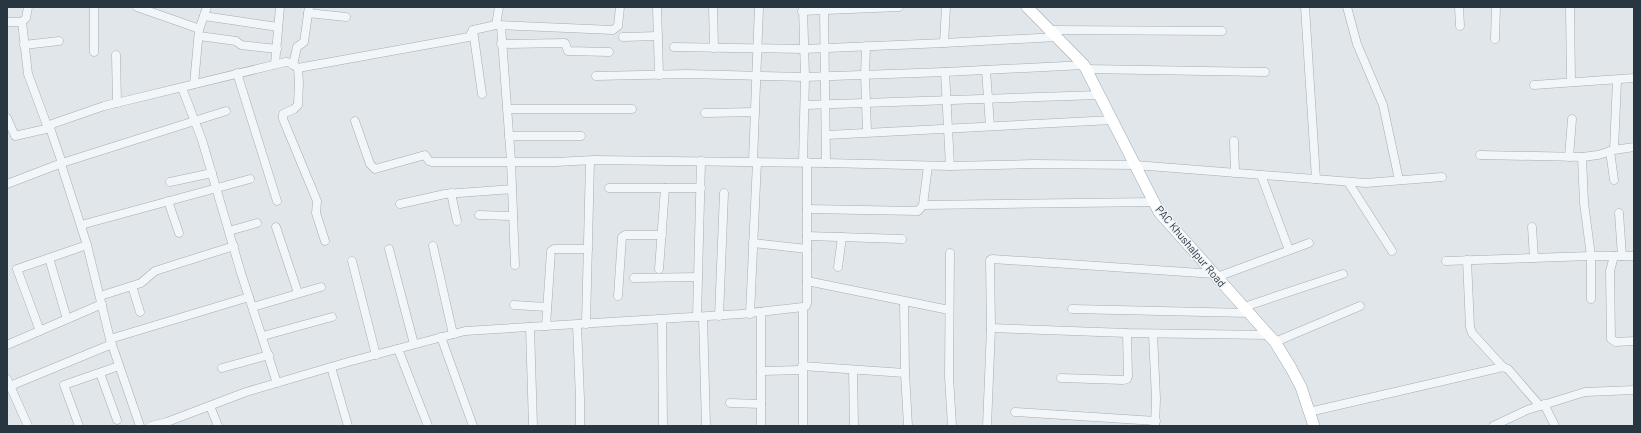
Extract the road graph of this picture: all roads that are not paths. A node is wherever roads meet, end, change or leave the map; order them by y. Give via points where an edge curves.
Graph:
1 (28, 7) edge
2 (94, 7) edge
3 (137, 7) edge
4 (207, 7) edge
5 (280, 7) edge
6 (498, 7) edge
7 (620, 7) edge
8 (657, 7) edge
9 (713, 7) edge
10 (759, 7) edge
11 (899, 7) edge
12 (946, 7) edge
13 (1027, 7) edge
14 (1305, 7) edge
15 (1347, 7) edge
16 (1459, 7) edge
17 (1496, 7) edge
18 (1570, 7) edge
19 (150, 9) edge
20 (803, 9) edge
21 (309, 10) edge
22 (824, 10) junction
23 (204, 16) junction
24 (346, 17) dead end
25 (7, 22) edge
26 (22, 22) junction
27 (499, 25) junction
28 (1460, 26) dead end
29 (278, 28) junction
30 (473, 30) junction
31 (1222, 31) dead end
32 (199, 33) junction
33 (1053, 33) junction
34 (658, 36) junction
35 (623, 37) dead end
36 (1495, 39) dead end
37 (59, 41) dead end
38 (944, 43) junction
39 (502, 44) junction
40 (24, 45) junction
41 (866, 46) junction
42 (674, 47) dead end
43 (714, 48) junction
44 (758, 48) junction
45 (826, 48) junction
46 (277, 49) junction
47 (804, 49) junction
48 (94, 52) dead end
49 (610, 52) dead end
50 (116, 55) dead end
51 (275, 64) junction
52 (295, 67) junction
53 (1085, 67) junction
54 (986, 70) junction
55 (945, 72) junction
56 (1265, 72) dead end
57 (238, 73) junction
58 (659, 75) junction
59 (865, 75) junction
60 (596, 76) dead end
61 (757, 76) junction
62 (825, 76) junction
63 (805, 77) junction
64 (1634, 78) edge
65 (1616, 80) junction
66 (1571, 82) junction
67 (194, 84) junction
68 (1534, 85) dead end
69 (182, 88) junction
70 (482, 94) dead end
71 (1099, 95) junction
72 (988, 98) junction
73 (947, 100) junction
74 (116, 103) junction
75 (866, 103) junction
76 (826, 105) junction
77 (805, 106) junction
78 (507, 109) junction
79 (632, 109) dead end
80 (226, 111) dead end
81 (755, 112) junction
82 (705, 113) dead end
83 (7, 118) edge
84 (1572, 119) dead end
85 (1112, 120) junction
86 (194, 121) junction
87 (355, 122) dead end
88 (990, 126) junction
89 (49, 128) junction
90 (948, 128) junction
91 (867, 132) junction
92 (826, 135) junction
93 (509, 136) junction
94 (581, 136) dead end
95 (1234, 141) dead end
96 (1634, 147) edge
97 (1612, 150) junction
98 (1480, 155) dead end
99 (1569, 157) junction
100 (1582, 158) junction
101 (511, 161) junction
102 (590, 161) junction
103 (702, 161) junction
104 (755, 162) junction
105 (805, 162) junction
106 (826, 162) junction
107 (62, 164) junction
108 (1135, 165) junction
109 (928, 166) junction
110 (950, 166) junction
111 (212, 173) junction
112 (1235, 173) junction
113 (1261, 175) junction
114 (1442, 177) dead end
115 (250, 179) dead end
116 (1316, 179) junction
117 (1398, 180) junction
118 (1614, 180) dead end
119 (170, 182) dead end
120 (1348, 182) junction
121 (7, 184) edge
122 (217, 188) junction
123 (609, 188) dead end
124 (665, 188) junction
125 (701, 188) junction
126 (512, 189) junction
127 (451, 193) junction
128 (724, 193) dead end
129 (168, 201) junction
130 (277, 201) dead end
131 (1155, 202) junction
132 (400, 204) dead end
133 (923, 204) junction
134 (807, 209) junction
135 (1619, 213) dead end
136 (479, 216) dead end
137 (513, 216) junction
138 (457, 221) dead end
139 (257, 223) dead end
140 (81, 225) junction
141 (276, 227) dead end
142 (1532, 227) dead end
143 (229, 231) junction
144 (179, 233) dead end
145 (662, 235) junction
146 (807, 236) junction
147 (842, 237) junction
148 (902, 239) dead end
149 (325, 241) dead end
150 (753, 243) junction
151 (1308, 243) dead end
152 (87, 245) junction
153 (234, 246) junction
154 (433, 246) dead end
155 (807, 248) junction
156 (389, 249) dead end
157 (588, 249) junction
158 (1289, 250) junction
159 (1392, 251) dead end
160 (950, 253) dead end
161 (1591, 256) junction
162 (1614, 256) junction
163 (1622, 256) junction
164 (1634, 256) edge
165 (50, 258) junction
166 (1534, 258) junction
167 (1467, 260) junction
168 (352, 261) dead end
169 (1446, 261) dead end
170 (515, 265) dead end
171 (838, 267) dead end
172 (659, 269) dead end
173 (1343, 274) dead end
174 (1216, 275) junction
175 (698, 277) junction
176 (634, 278) dead end
177 (807, 281) junction
178 (132, 286) junction
179 (321, 287) dead end
180 (298, 293) junction
181 (249, 296) junction
182 (618, 296) dead end
183 (1591, 299) dead end
184 (101, 300) junction
185 (904, 301) junction
186 (514, 305) dead end
187 (253, 306) junction
188 (1360, 306) dead end
189 (547, 307) junction
190 (803, 308) junction
191 (1072, 309) dead end
192 (949, 310) junction
193 (1247, 310) junction
194 (140, 312) dead end
195 (761, 313) junction
196 (750, 314) junction
197 (719, 316) junction
198 (332, 317) dead end
199 (700, 317) junction
200 (67, 320) junction
201 (662, 320) junction
202 (586, 324) junction
203 (577, 325) junction
204 (546, 326) junction
205 (530, 327) junction
206 (991, 328) junction
207 (40, 331) junction
208 (1127, 333) junction
209 (453, 334) junction
210 (1153, 334) junction
211 (263, 336) junction
212 (441, 337) junction
213 (1272, 338) junction
214 (111, 341) junction
215 (1634, 341) edge
216 (414, 344) junction
217 (7, 345) edge
218 (398, 349) junction
219 (376, 355) junction
220 (269, 356) junction
221 (120, 366) junction
222 (331, 367) junction
223 (1503, 367) junction
224 (222, 368) dead end
225 (802, 368) junction
226 (853, 370) junction
227 (761, 371) junction
228 (100, 373) junction
229 (905, 373) junction
230 (1061, 378) dead end
231 (9, 383) edge
232 (277, 383) junction
233 (1634, 390) edge
234 (730, 404) dead end
235 (761, 404) junction
236 (1542, 405) junction
237 (210, 406) junction
238 (1015, 412) dead end
239 (1309, 412) junction
240 (117, 420) dead end
241 (1155, 423) edge
242 (27, 426) edge
243 (79, 426) edge
244 (140, 426) edge
245 (151, 426) edge
246 (218, 426) edge
247 (348, 426) edge
248 (428, 426) edge
249 (473, 426) edge
250 (533, 426) edge
251 (580, 426) edge
252 (663, 426) edge
253 (706, 426) edge
254 (761, 426) edge
255 (803, 426) edge
256 (854, 426) edge
257 (908, 426) edge
258 (952, 426) edge
259 (987, 426) edge
260 (1314, 426) edge
261 (1493, 426) edge
262 (1555, 426) edge

1 - 26 street via 26,18
2 - 48 street
3 - 19 street
4 - 23 street
5 - 29 street
6 - 27 street
7 - 27 street via 618,26 613,30
8 - 34 street
9 - 43 street
10 - 44 street
11 - 22 street
12 - 38 street
13 - 33 main road, PAC Khushalpur Road
14 - 116 street
15 - 117 street via 1358,44 1382,105
16 - 28 street
17 - 36 street
18 - 66 street
19 - 32 street via 197,28
20 - 22 street
20 - 47 street
21 - 24 street
21 - 52 street via 304,42 297,47
22 - 45 street
23 - 29 street
23 - 32 street
25 - 26 street
26 - 40 street
27 - 30 street
27 - 39 street
29 - 46 street
30 - 52 street via 469,38
30 - 70 street
31 - 33 street
32 - 46 street via 236,40 241,45
32 - 67 street
33 - 38 street
33 - 53 main road, PAC Khushalpur Road
34 - 35 street
34 - 58 street
37 - 40 street
38 - 41 street
39 - 49 street via 565,43 568,51
39 - 78 street
40 - 89 street via 30,81
41 - 45 street
41 - 59 street
42 - 43 street
43 - 44 street
44 - 47 street
44 - 61 street
45 - 47 street
45 - 62 street
46 - 51 street
47 - 63 street
50 - 74 street
51 - 52 street via 286,62
51 - 57 street
52 - 149 street via 299,83 298,105 283,114 283,119 317,201 316,213
53 - 54 street
53 - 56 street
53 - 71 main road, PAC Khushalpur Road
54 - 55 street
54 - 72 street
55 - 59 street
55 - 73 street
57 - 67 street
57 - 130 street
58 - 60 street
58 - 61 street
59 - 62 street
59 - 75 street
61 - 63 street
61 - 81 street
62 - 63 street
62 - 76 street
63 - 77 street
64 - 65 street
65 - 66 street
65 - 97 street
66 - 68 street
67 - 69 street
69 - 74 street
69 - 86 street
71 - 72 street
71 - 85 main road, PAC Khushalpur Road
72 - 73 street
72 - 88 street
73 - 75 street
73 - 90 street
74 - 89 street via 52,124
75 - 76 street
75 - 91 street
76 - 77 street
76 - 92 street
77 - 105 street
78 - 79 street
78 - 93 street
80 - 86 street
81 - 82 street
81 - 104 street
83 - 89 street via 15,136
84 - 99 street
85 - 88 street
85 - 108 main road, PAC Khushalpur Road
86 - 107 street
86 - 111 street
87 - 101 street via 370,164 375,169 425,155 432,162
88 - 90 street
89 - 107 street
90 - 91 street
90 - 110 street
91 - 92 street
92 - 106 street
93 - 94 street
93 - 101 street
95 - 112 street
96 - 97 street
97 - 100 street
97 - 118 street
98 - 99 street
99 - 100 street
100 - 161 street via 1584,204
101 - 102 street
101 - 126 street
102 - 103 street
102 - 157 street
103 - 104 street
103 - 125 street
104 - 105 street
104 - 150 street
105 - 106 street
105 - 134 street
106 - 109 street
107 - 121 street
107 - 140 street
108 - 110 street
108 - 112 street
108 - 131 main road, PAC Khushalpur Road
109 - 110 street
109 - 133 street
111 - 119 street
111 - 122 street
112 - 113 street
113 - 116 street
113 - 158 street
114 - 117 street
115 - 122 street
116 - 120 street
117 - 120 street
120 - 159 street
122 - 129 street
122 - 143 street
123 - 124 street
124 - 125 street
124 - 145 street
125 - 175 street
126 - 127 street
126 - 137 street
127 - 132 street
127 - 138 street
128 - 197 street
129 - 140 street
129 - 144 street
131 - 133 street
131 - 174 main road, PAC Khushalpur Road via 1159,212
133 - 134 street via 918,211
134 - 146 street
135 - 163 street
136 - 137 street
137 - 170 street
139 - 143 street
140 - 152 street
141 - 180 street
142 - 166 street
143 - 153 street
145 - 172 street
145 - 182 street via 622,237
146 - 147 street
146 - 155 street
147 - 148 street
147 - 171 street
150 - 155 street
150 - 196 street
151 - 158 street
152 - 165 street
152 - 184 street
153 - 178 street via 155,271 144,281
153 - 181 street
154 - 209 street
155 - 177 street
156 - 216 street
157 - 189 street via 551,251
157 - 202 street
158 - 174 street
160 - 192 street
161 - 162 street
161 - 166 street
161 - 183 street
162 - 163 street
162 - 215 street via 1610,271 1611,339 1616,342
163 - 164 street
165 - 200 street
165 - 207 street via 17,269
166 - 167 street
167 - 169 street
167 - 223 street via 1470,327
168 - 219 street
173 - 193 street
174 - 193 main road, PAC Khushalpur Road
174 - 206 street via 992,259 989,263
175 - 176 street
175 - 199 street
177 - 185 street
177 - 190 street via 807,303
178 - 184 street
178 - 194 street
179 - 180 street
180 - 187 street
181 - 187 street
181 - 214 street
184 - 200 street
184 - 214 street
185 - 192 street
185 - 229 street
186 - 189 street
187 - 211 street
188 - 213 street
189 - 204 street
190 - 195 street
190 - 225 street
191 - 193 street
192 - 258 street
193 - 213 main road, PAC Khushalpur Road
195 - 196 street
195 - 227 street
196 - 197 street
197 - 199 street
198 - 211 street
199 - 201 street
199 - 253 street
200 - 207 street
201 - 202 street
201 - 252 street
202 - 203 street
203 - 204 street
203 - 251 street
204 - 205 street
205 - 209 street
205 - 250 street
206 - 208 street
206 - 259 street
207 - 217 street
208 - 210 street
208 - 230 street via 1127,379
209 - 212 street
210 - 213 street
210 - 241 street
211 - 220 street
212 - 216 street
212 - 249 street
213 - 239 main road, PAC Khushalpur Road via 1301,387
214 - 221 street
214 - 231 street
216 - 218 street
218 - 219 street
218 - 248 street
219 - 222 street
220 - 224 street
220 - 232 street
221 - 228 street
221 - 244 street
222 - 232 street
222 - 247 street
223 - 236 street via 1508,369
223 - 239 street
225 - 226 street
225 - 227 street
225 - 255 street
226 - 229 street
226 - 256 street
227 - 235 street
228 - 240 street
228 - 243 street via 64,385
229 - 257 street
231 - 242 street
232 - 237 street
233 - 236 street via 1585,392
234 - 235 street
235 - 254 street
236 - 261 street
236 - 262 street
237 - 245 street
237 - 246 street
238 - 241 street
239 - 260 main road, PAC Khushalpur Road

